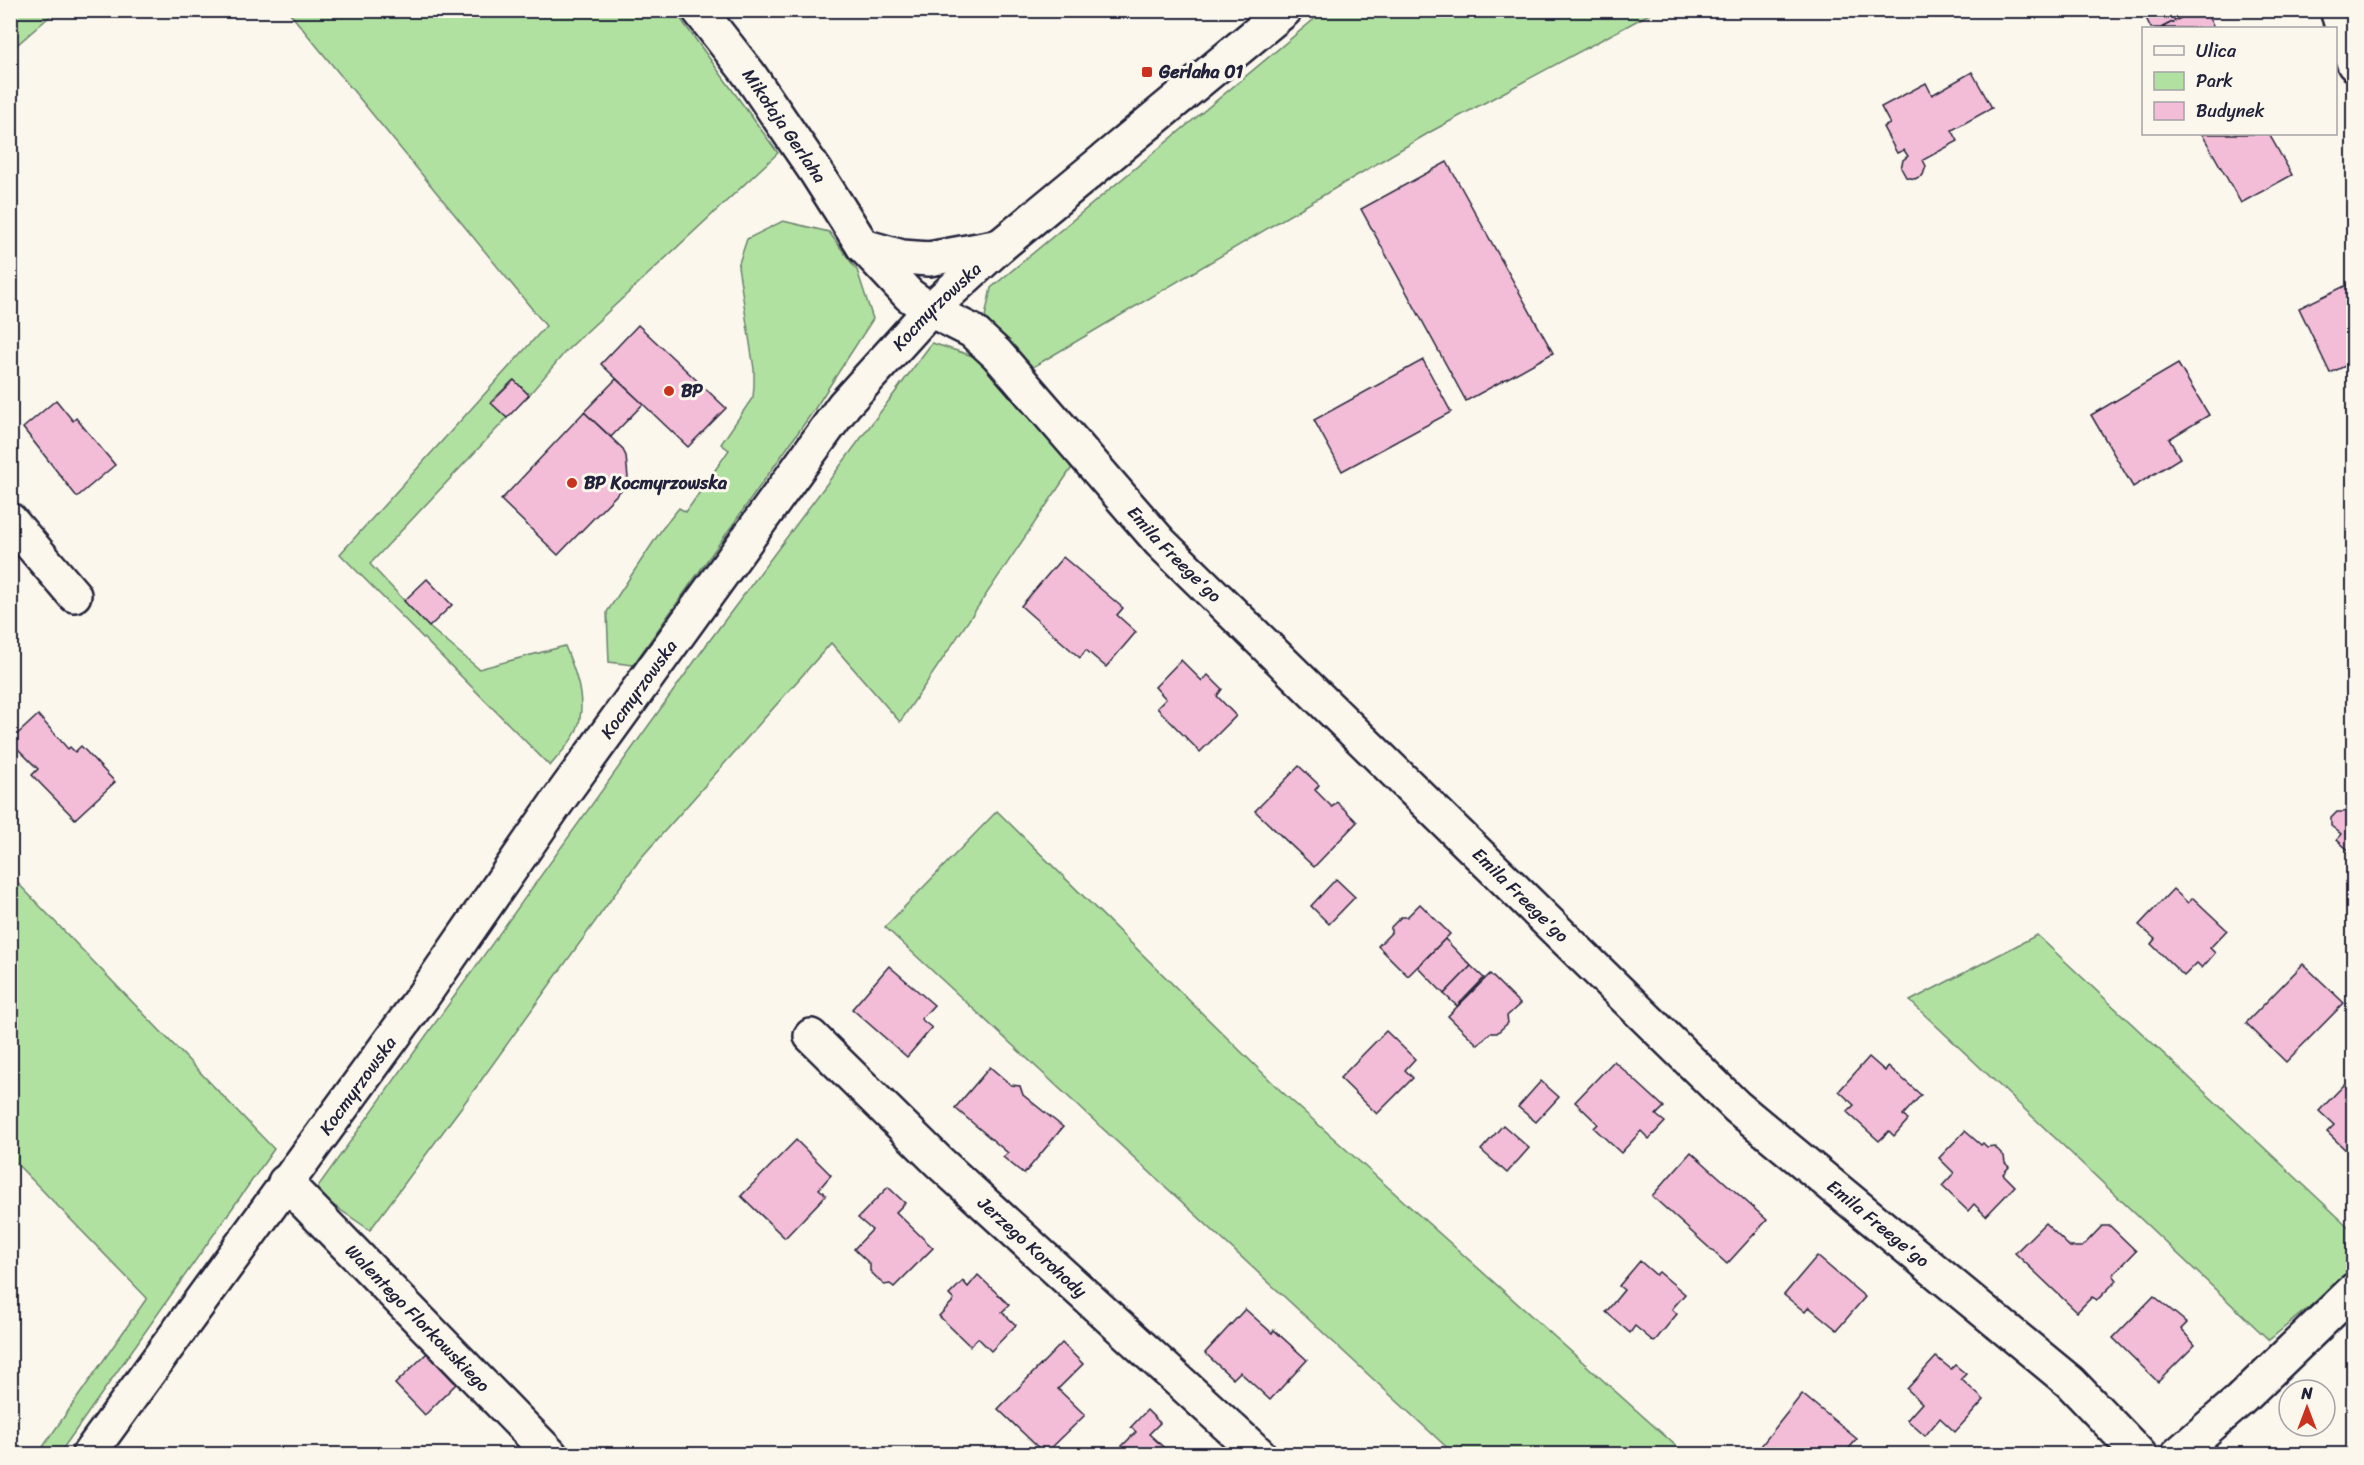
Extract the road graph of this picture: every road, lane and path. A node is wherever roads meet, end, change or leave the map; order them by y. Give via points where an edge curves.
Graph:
1 (699, 10) edge
2 (1285, 10) edge
3 (2337, 10) edge
4 (2354, 64) edge
5 (863, 246) junction
6 (1000, 246) junction
7 (930, 310) junction
8 (10, 520) edge
9 (74, 595) dead end
10 (811, 1036) dead end
11 (285, 1182) junction
12 (2354, 1290) edge
13 (89, 1455) edge
14 (550, 1455) edge
15 (1259, 1455) edge
16 (2139, 1455) edge
17 (2178, 1455) edge

1 - 5 street, Mikołaja Gerlaha via 749,74
2 - 6 street, Kocmyrzowska
3 - 4 street
5 - 6 street via 902,257 929,259
5 - 7 street, Mikołaja Gerlaha via 909,295
6 - 7 street, Kocmyrzowska
7 - 11 street, Kocmyrzowska via 844,405 423,996
7 - 16 street, Emila Freege'go via 972,331 997,354 1160,542 1737,1107 2070,1382
8 - 9 street
10 - 15 street, Jerzego Korohody via 939,1162
11 - 13 street, Kocmyrzowska
11 - 14 street, Walentego Florkowskiego
12 - 17 street

